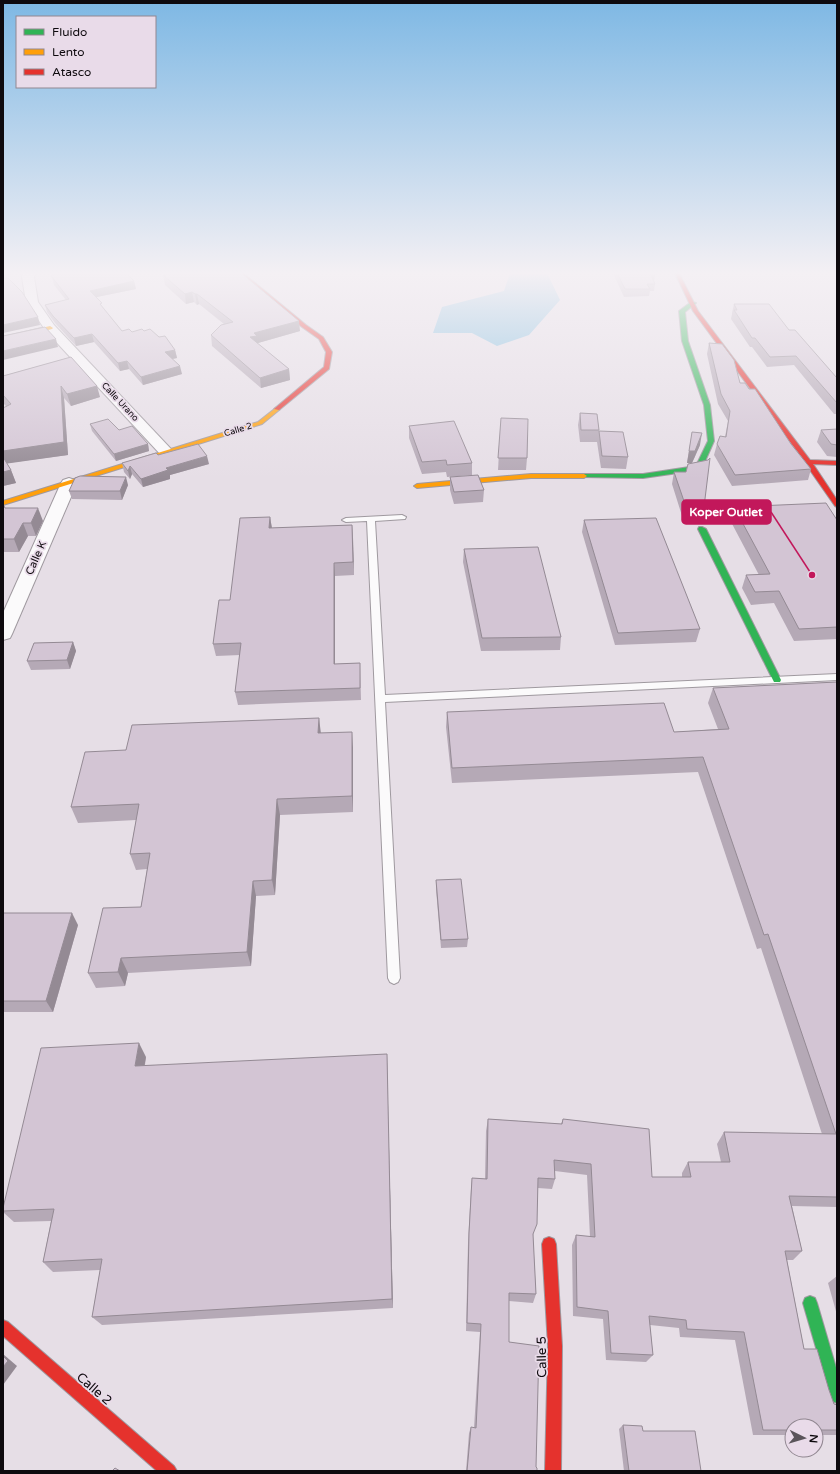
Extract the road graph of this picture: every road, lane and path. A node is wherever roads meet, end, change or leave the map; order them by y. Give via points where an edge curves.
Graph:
1 (63, 342) edge
2 (324, 342) edge
3 (685, 342) edge
4 (719, 342) edge
5 (166, 452) junction
6 (808, 462) junction
7 (837, 463) edge
8 (69, 483) junction
9 (417, 486) dead end
10 (3, 503) edge
11 (837, 506) edge
12 (402, 517) dead end
13 (371, 519) junction
14 (346, 520) dead end
15 (702, 529) dead end
16 (3, 634) edge
17 (837, 677) edge
18 (777, 680) junction
19 (380, 699) junction
20 (394, 978) dead end
21 (549, 1244) dead end
22 (810, 1303) dead end
23 (3, 1327) edge
24 (837, 1396) edge
25 (169, 1471) edge
26 (553, 1471) edge

1 - 5 street, Calle Urano
2 - 5 street, Calle 2 via 328,352 327,368 260,423
3 - 9 street via 707,406 711,441 698,468 643,476 531,476
4 - 6 street
5 - 8 street, Calle 2
6 - 7 street
6 - 11 street
8 - 10 street, Calle 2
8 - 16 street, Calle K
12 - 13 lane
13 - 14 lane
13 - 19 lane
15 - 18 street
17 - 18 lane
18 - 19 lane
19 - 20 lane
21 - 26 street, Calle 5 via 555,1346
22 - 24 street
23 - 25 street, Calle 2

